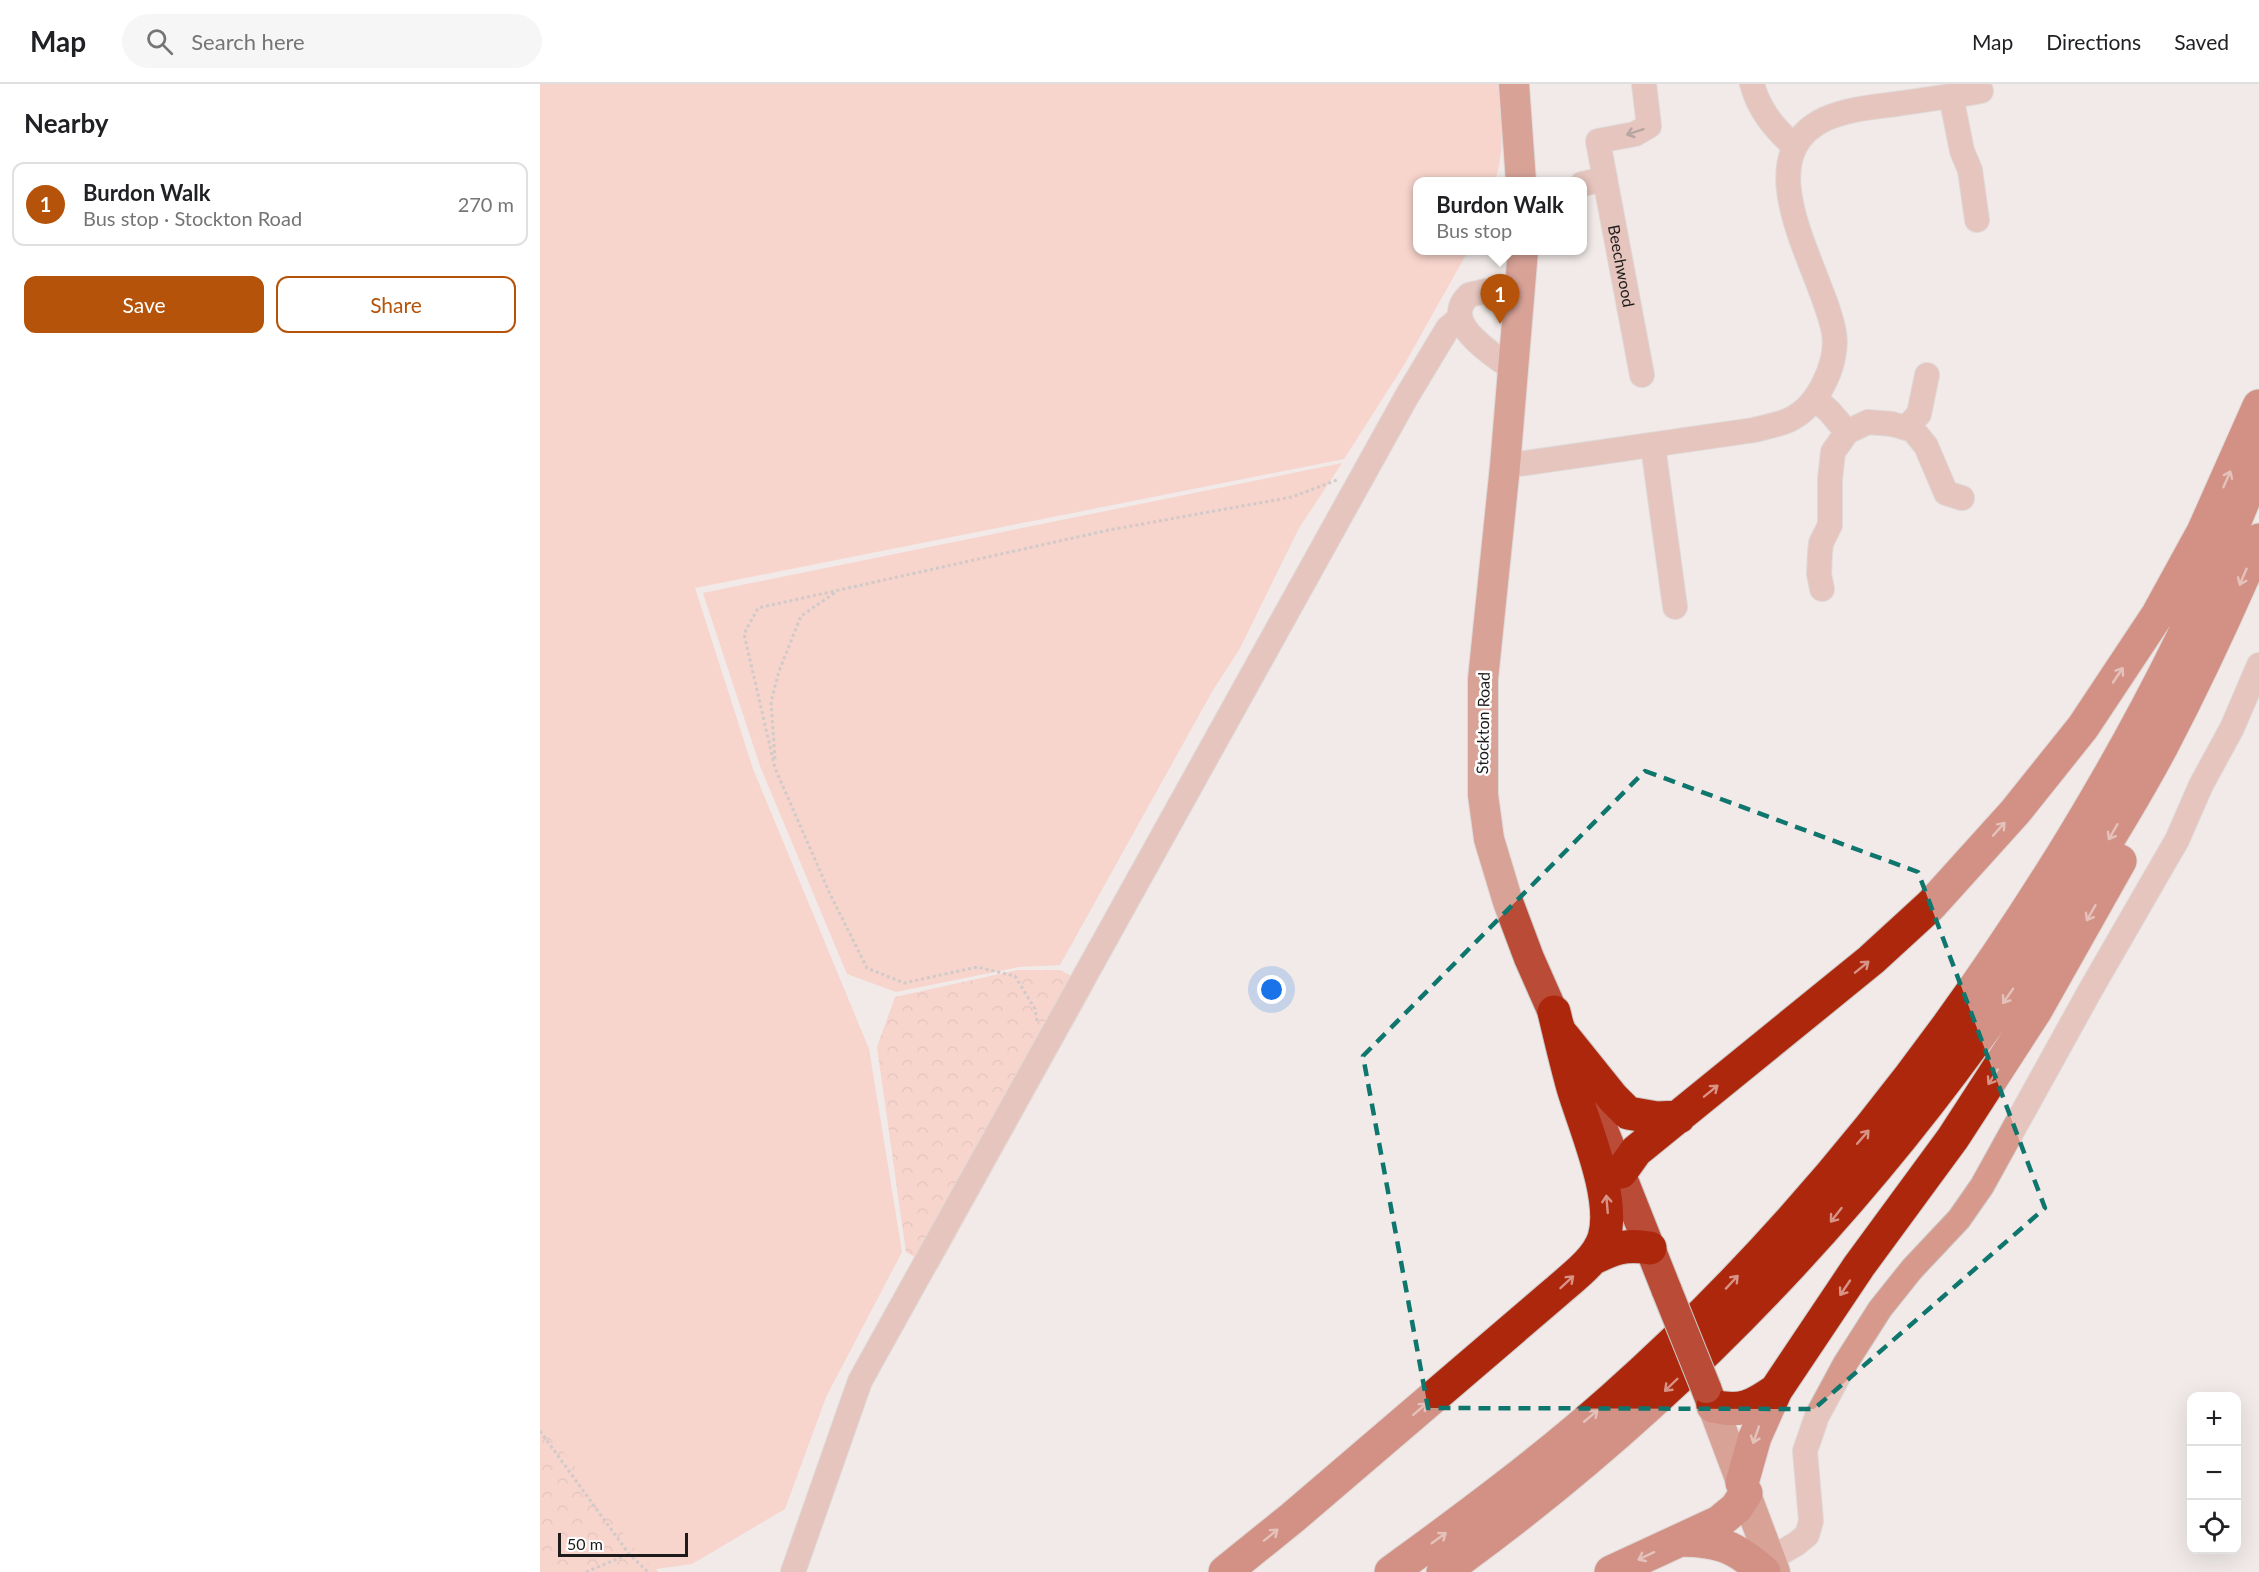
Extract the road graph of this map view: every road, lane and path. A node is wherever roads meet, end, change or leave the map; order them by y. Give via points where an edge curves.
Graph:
1 (1514, 84) edge
2 (1644, 84) edge
3 (1752, 84) edge
4 (1981, 91) dead end
5 (1951, 96) junction
6 (1794, 146) junction
7 (1521, 177) edge
8 (1594, 182) edge
9 (1977, 220) dead end
10 (1523, 255) edge
11 (1519, 297) junction
12 (1460, 318) junction
13 (1513, 369) junction
14 (1642, 375) dead end
15 (1927, 375) dead end
16 (1816, 399) junction
17 (2259, 406) edge
18 (1905, 428) junction
19 (1847, 432) junction
20 (1653, 446) junction
21 (2259, 460) edge
22 (1505, 466) junction
23 (1367, 468) junction
24 (1962, 498) dead end
25 (2259, 540) edge
26 (1822, 589) dead end
27 (838, 591) junction
28 (1675, 607) dead end
29 (2228, 613) junction
30 (2259, 665) edge
31 (776, 768) junction
32 (1559, 1024) junction
33 (1041, 1054) junction
34 (1679, 1117) junction
35 (1621, 1172) junction
36 (1650, 1248) junction
37 (1592, 1259) junction
38 (1776, 1390) junction
39 (1709, 1397) junction
40 (540, 1431) edge
41 (1744, 1488) junction
42 (1681, 1540) junction
43 (629, 1554) junction
44 (1770, 1568) edge
45 (586, 1572) edge
46 (648, 1572) edge
47 (793, 1572) edge
48 (1226, 1572) edge
49 (1391, 1572) edge
50 (1443, 1572) edge
51 (1611, 1572) edge

1 - 7 main road
2 -> 8 street, Beechwood via 1649,126 1635,134 1598,141
3 - 6 street via 1764,114
4 - 5 street
5 - 6 street via 1851,110 1824,120
5 - 9 street via 1962,152 1970,170
6 - 16 street via 1787,176 1794,218 1826,300 1835,335 1831,371
8 - 14 street, Beechwood
10 - 11 main road, Stockton Road
11 - 12 street via 1486,291 1469,295 1461,306
11 - 13 main road, Stockton Road
12 - 13 street via 1491,354
12 - 23 street via 1448,328
13 - 22 main road, Stockton Road
15 - 18 street via 1919,414
16 - 19 street
16 - 20 street via 1790,419 1754,430
34 -> 17 highway via 1871,960 1931,905 2015,812 2083,727 2158,614 2203,532
18 - 19 street via 1868,422
18 - 24 street via 1913,430 1926,446 1946,493
19 - 26 street via 1833,452 1830,525 1820,553
20 - 22 street
20 - 28 street
49 -> 21 highway via 1492,1499 1612,1399 1712,1304 1876,1122 1951,1024 2029,910 2124,753 2192,618
22 - 32 main road, Stockton Road via 1483,679 1483,795 1489,839 1508,902
23 - 27 path via 1292,497 1109,530
23 - 33 street
25 -> 29 highway
27 - 31 path via 801,616 779,670 771,702
27 - 31 path via 758,608 744,634
29 -> 38 highway via 2210,681 2144,820 2036,1010 1953,1138 1859,1266
29 -> 50 highway via 2161,748 2096,860 2033,961 1898,1144 1820,1235 1647,1408 1563,1480
30 - 44 street via 2177,840 1982,1186 1959,1219 1880,1309 1845,1364 1817,1416 1805,1451 1811,1521 1807,1535
31 - 33 path via 830,894 867,968 904,983 977,968 1015,976 1035,1010
32 - 34 highway via 1628,1113 1657,1119
32 - 35 main road, Stockton Road
37 -> 32 highway via 1608,1221 1606,1196 1572,1086
33 - 47 street via 860,1381
34 - 35 highway via 1636,1151
35 - 36 main road, Stockton Road
36 - 37 highway via 1616,1248
36 - 39 main road, Stockton Road, bridge
48 -> 37 highway
38 - 39 highway via 1738,1410
38 -> 41 highway via 1755,1437
39 - 41 main road, Stockton Road
40 - 43 path
41 - 42 highway via 1736,1508 1719,1522
41 - 44 main road, Stockton Road
42 - 44 highway via 1719,1543
42 -> 51 highway
43 - 45 path
43 - 46 path

